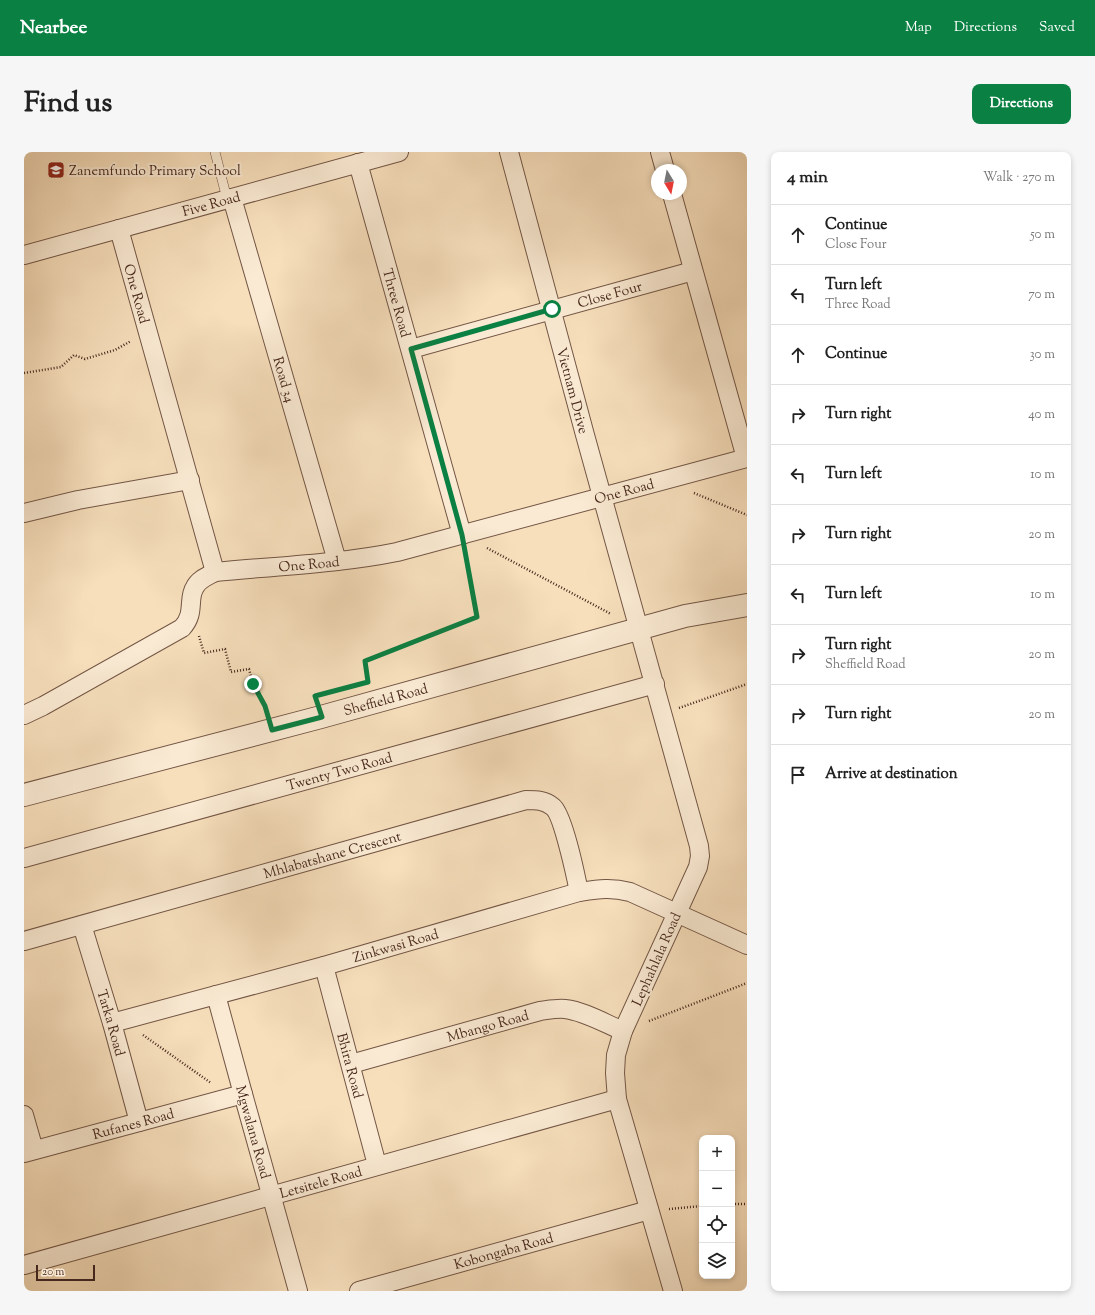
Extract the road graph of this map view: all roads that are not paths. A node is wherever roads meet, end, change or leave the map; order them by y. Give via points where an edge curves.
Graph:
1 (215, 152) edge
2 (399, 152) edge
3 (509, 152) edge
4 (660, 152) edge
5 (358, 163) junction
6 (663, 164) edge
7 (229, 198) junction
8 (674, 200) edge
9 (119, 229) junction
10 (24, 255) edge
11 (693, 271) junction
12 (552, 309) junction
13 (411, 349) junction
14 (746, 458) edge
15 (190, 480) junction
16 (603, 497) junction
17 (24, 513) edge
18 (462, 535) junction
19 (337, 561) junction
20 (215, 572) junction
21 (747, 605) edge
22 (639, 629) junction
23 (655, 684) junction
24 (24, 715) edge
25 (24, 795) edge
26 (24, 858) edge
27 (580, 892) junction
28 (677, 912) junction
29 (82, 925) junction
30 (24, 942) edge
31 (747, 945) edge
32 (324, 966) junction
33 (216, 995) junction
34 (119, 1021) junction
35 (623, 1031) junction
36 (351, 1064) junction
37 (243, 1094) junction
38 (617, 1099) junction
39 (24, 1115) edge
40 (139, 1122) junction
41 (29, 1151) edge
42 (377, 1165) junction
43 (272, 1196) junction
44 (649, 1210) junction
45 (24, 1265) edge
46 (298, 1291) edge
47 (359, 1291) edge
48 (673, 1291) edge

1 - 7 lane
2 - 5 street, Five Road
3 - 12 street, Vietnam Drive
4 - 6 street
5 - 7 street, Five Road
5 - 13 street, Three Road
7 - 9 street, Five Road
7 - 19 street, Road 34
8 - 11 street
9 - 10 street, Five Road
9 - 15 street, One Road
11 - 12 street, Close Four
11 - 14 street
12 - 13 street, Close Four
12 - 16 street, Vietnam Drive
13 - 18 street, Three Road
14 - 16 street, One Road
15 - 17 street via 78,500
15 - 20 street, One Road
16 - 18 street, One Road
16 - 22 street, Vietnam Drive
18 - 19 street, One Road via 397,552
19 - 20 street, One Road
20 - 24 street via 194,587 189,618 182,628
21 - 22 street, Sheffield Road via 685,616
22 - 23 street, Lephahlala Road
22 - 25 street, Sheffield Road
23 - 26 street, Twenty Two Road
23 - 28 street, Lephahlala Road via 696,831 700,856 698,868
27 - 28 street, Zinkwasi Road via 604,888 617,889
27 - 29 street, Mhlabatshane Crescent via 559,816 547,803 526,800
27 - 32 street, Zinkwasi Road
28 - 31 street, Zinkwasi Road
28 - 35 street, Lephahlala Road
29 - 30 street, Mhlabatshane Crescent
29 - 34 street, Tarka Road
32 - 33 street, Zinkwasi Road
32 - 36 street, Bhira Road
33 - 34 street, Zinkwasi Road
33 - 37 street, Mgwalana Road
34 - 40 street, Tarka Road
35 - 36 street, Mbango Road via 575,1011 552,1009
35 - 38 street, Lephahlala Road via 616,1054
36 - 42 street, Bhira Road
37 - 40 street, Rufanes Road
37 - 43 street, Mgwalana Road
38 - 42 street, Letsitele Road
38 - 44 street, Lephahlala Road
39 - 41 street
40 - 41 street, Rufanes Road
42 - 43 street, Letsitele Road
43 - 45 street, Letsitele Road
43 - 46 street, Mgwalana Road
44 - 47 street, Kobongaba Road
44 - 48 street, Lephahlala Road

